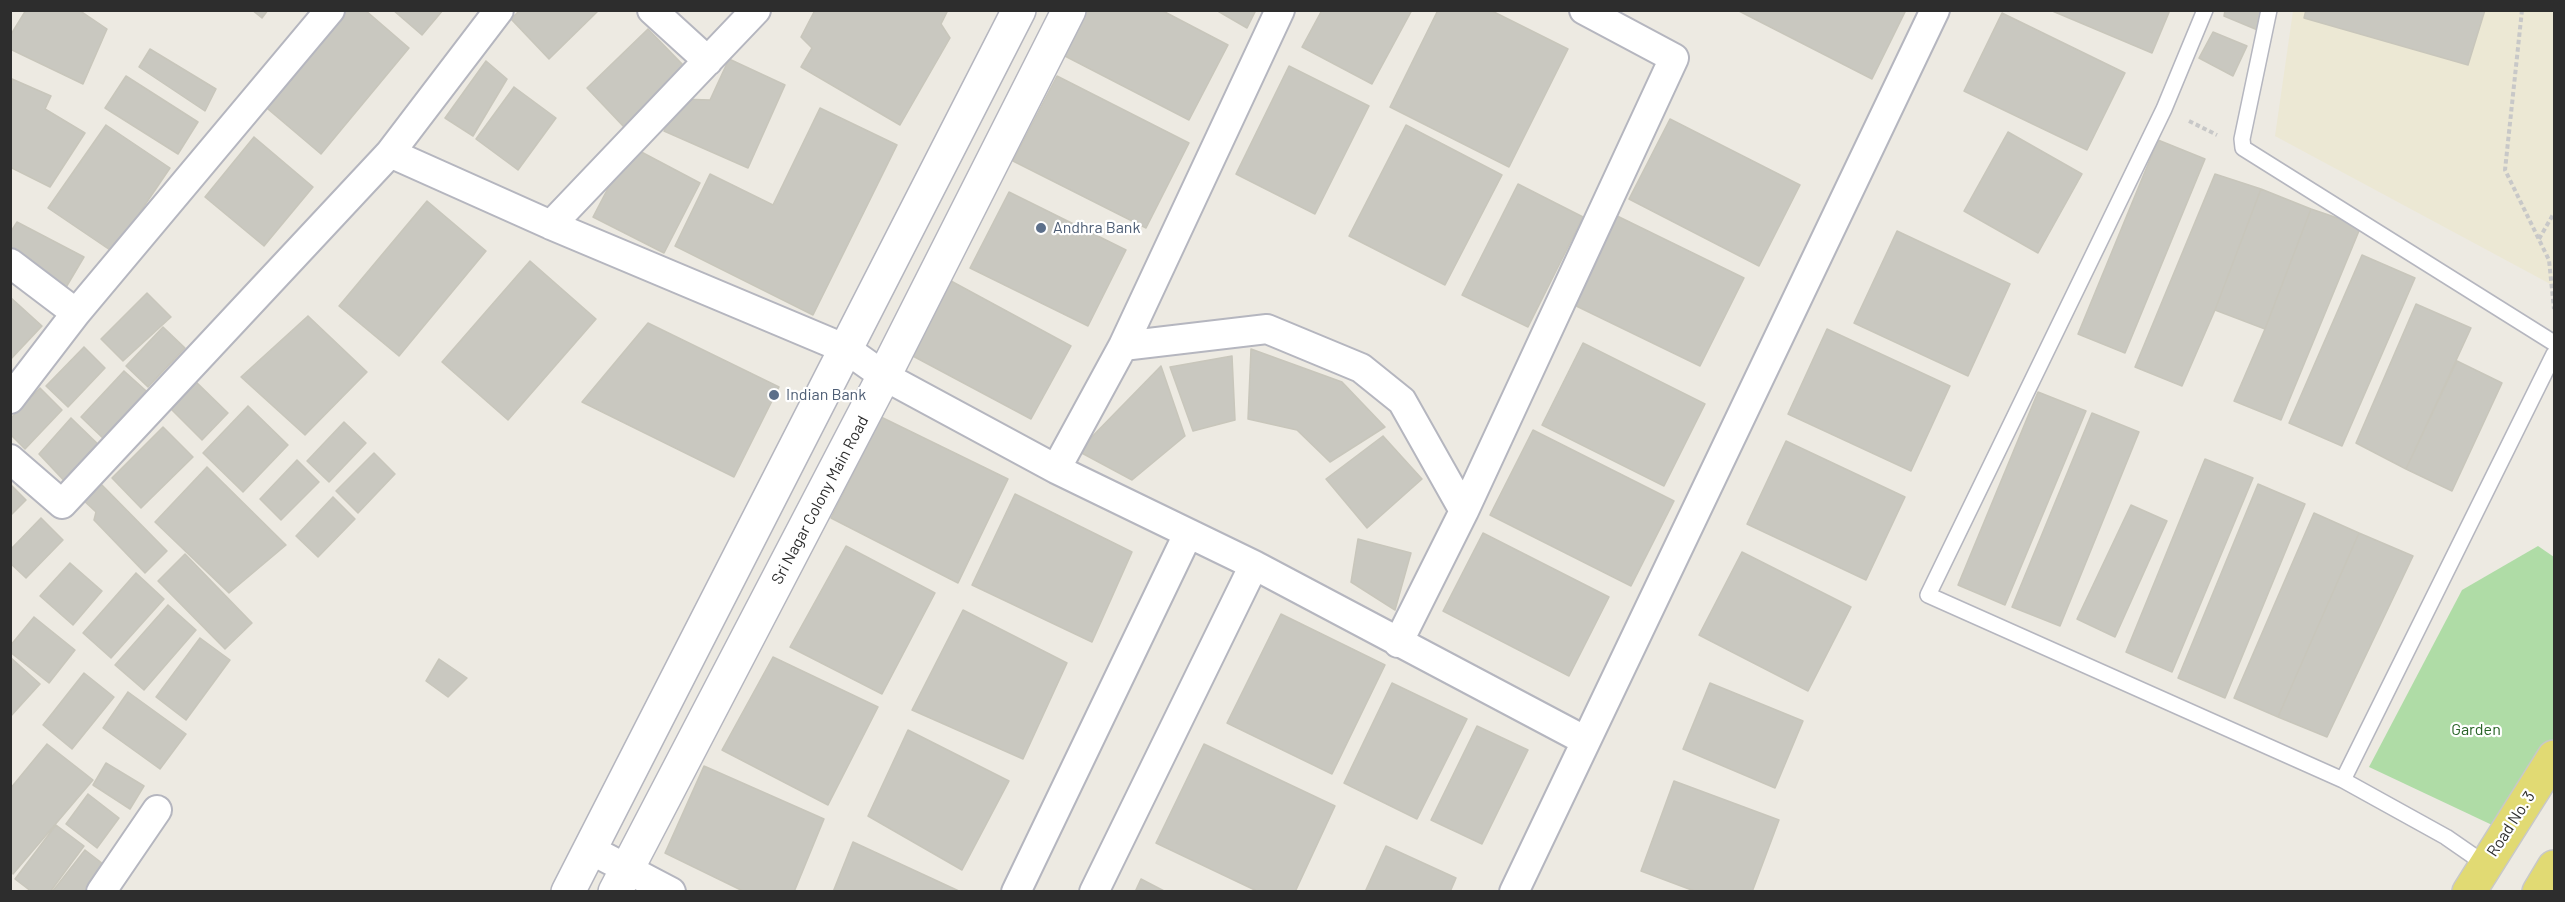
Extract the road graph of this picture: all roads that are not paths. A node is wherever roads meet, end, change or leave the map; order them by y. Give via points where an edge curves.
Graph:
1 (330, 10) edge
2 (499, 10) edge
3 (652, 10) edge
4 (756, 10) edge
5 (1019, 10) edge
6 (1069, 10) edge
7 (1280, 10) edge
8 (1584, 10) edge
9 (1935, 10) edge
10 (2205, 10) edge
11 (2270, 10) edge
12 (708, 61) junction
13 (390, 153) junction
14 (551, 225) junction
15 (10, 263) edge
16 (76, 313) junction
17 (2554, 343) edge
18 (1123, 346) junction
19 (846, 349) junction
20 (2554, 354) edge
21 (884, 376) junction
22 (10, 399) edge
23 (10, 459) edge
24 (1056, 469) junction
25 (1464, 511) junction
26 (1188, 534) junction
27 (1254, 565) junction
28 (1398, 643) junction
29 (1586, 741) junction
30 (2554, 757) edge
31 (2343, 780) junction
32 (157, 810) dead end
33 (591, 850) junction
34 (2477, 878) edge
35 (621, 880) edge
36 (100, 891) edge
37 (568, 891) edge
38 (671, 891) edge
39 (1016, 891) edge
40 (1094, 891) edge
41 (1514, 891) edge

1 - 16 street
2 - 13 street
3 - 12 street
4 - 12 street
5 - 19 main road
6 - 21 main road, Sri Nagar Colony Main Road
7 - 18 street
8 - 25 street via 1674,58
9 - 29 street
10 - 31 lane via 2164,109 1928,595
11 - 17 lane via 2243,148
12 - 14 street
13 - 14 street
13 - 23 street via 62,504
14 - 19 street
15 - 16 street
16 - 22 street
18 - 24 street
18 - 25 street via 1267,329 1361,368 1402,401
19 - 21 street
19 - 33 main road
20 - 31 lane
21 - 24 street
21 - 35 main road, Sri Nagar Colony Main Road
24 - 26 street
25 - 28 street
26 - 27 street
26 - 39 street
27 - 28 street
27 - 40 street
28 - 29 street
29 - 41 street
30 - 34 main road, Road No. 3
31 - 34 lane via 2446,837
32 - 36 street
33 - 35 street
33 - 37 main road
35 - 38 street

